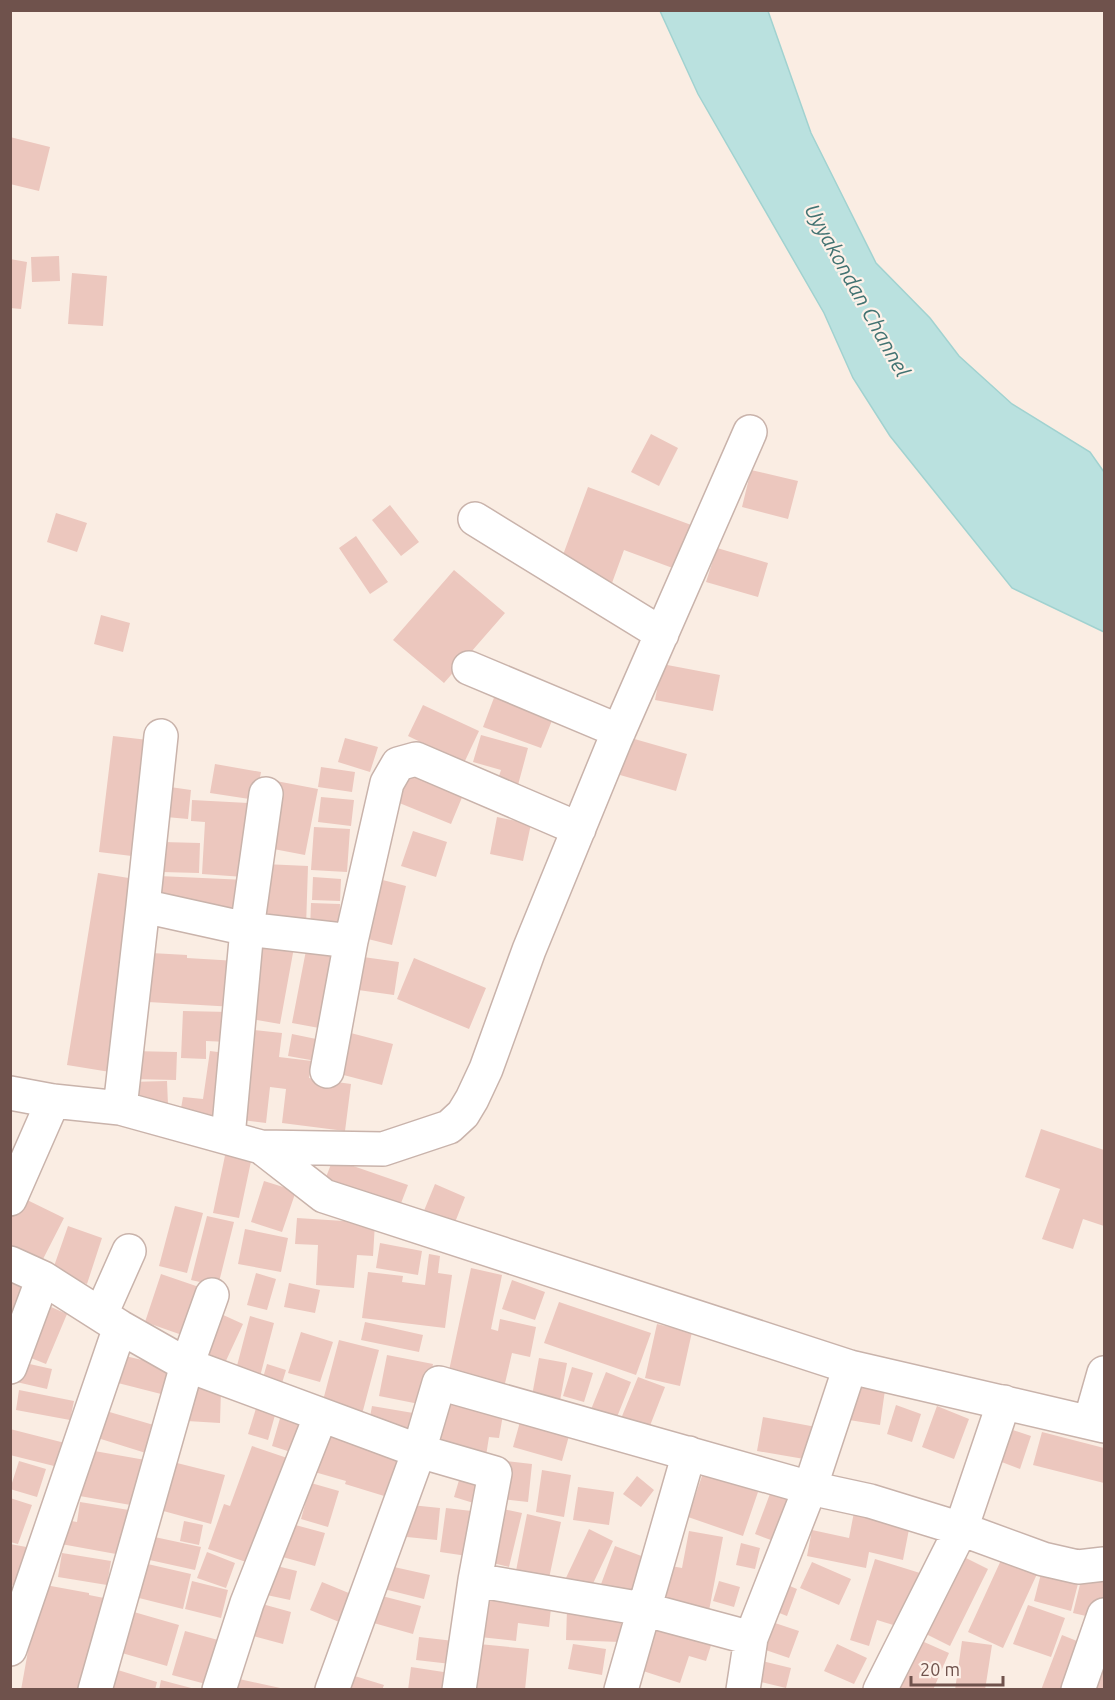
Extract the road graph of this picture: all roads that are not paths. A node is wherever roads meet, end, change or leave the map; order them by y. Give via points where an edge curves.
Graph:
1 (750, 432) dead end
2 (475, 519) dead end
3 (662, 634) junction
4 (469, 668) dead end
5 (619, 731) junction
6 (161, 736) dead end
7 (266, 794) dead end
8 (579, 829) junction
9 (143, 906) junction
10 (247, 929) junction
11 (351, 941) junction
12 (327, 1071) dead end
13 (10, 1093) edge
14 (53, 1101) junction
15 (120, 1108) junction
16 (228, 1137) junction
17 (261, 1147) junction
18 (10, 1199) edge
19 (129, 1251) dead end
20 (10, 1263) edge
21 (43, 1278) junction
22 (212, 1295) dead end
23 (111, 1320) junction
24 (187, 1365) junction
25 (10, 1366) edge
26 (850, 1367) junction
27 (1104, 1373) edge
28 (1004, 1402) junction
29 (321, 1415) junction
30 (1097, 1424) edge
31 (420, 1451) junction
32 (689, 1453) junction
33 (810, 1488) junction
34 (961, 1529) junction
35 (1104, 1564) edge
36 (475, 1580) junction
37 (643, 1609) junction
38 (1104, 1615) edge
39 (751, 1638) junction
40 (10, 1648) edge
41 (95, 1689) edge
42 (219, 1689) edge
43 (333, 1689) edge
44 (459, 1689) edge
45 (621, 1689) edge
46 (743, 1689) edge
47 (880, 1689) edge
48 (1078, 1689) edge

1 - 3 street
2 - 3 street
3 - 5 street
4 - 5 street
5 - 8 street
6 - 9 street
7 - 10 street
8 - 11 street via 417,759 398,764 387,783
8 - 17 street via 486,1069 463,1114 449,1127 383,1149
9 - 10 street
9 - 15 street
10 - 11 street
10 - 16 street
11 - 12 street
13 - 14 street
14 - 15 street
14 - 18 street
15 - 16 street
16 - 17 street
17 - 26 street via 324,1196
19 - 23 street
20 - 21 street
21 - 23 street
21 - 25 street
22 - 24 street
23 - 24 street
23 - 40 street
24 - 29 street
24 - 41 street
26 - 28 street
26 - 33 street
27 - 30 street
28 - 30 street
28 - 34 street
29 - 31 street
29 - 42 street via 247,1603
31 - 32 street via 439,1383
31 - 36 street via 495,1473
31 - 43 street
32 - 33 street
32 - 37 street
33 - 34 street via 870,1501
33 - 39 street
34 - 35 street via 1044,1559 1078,1567
34 - 47 street
36 - 37 street
36 - 44 street
37 - 39 street
37 - 45 street
38 - 48 street
39 - 46 street

